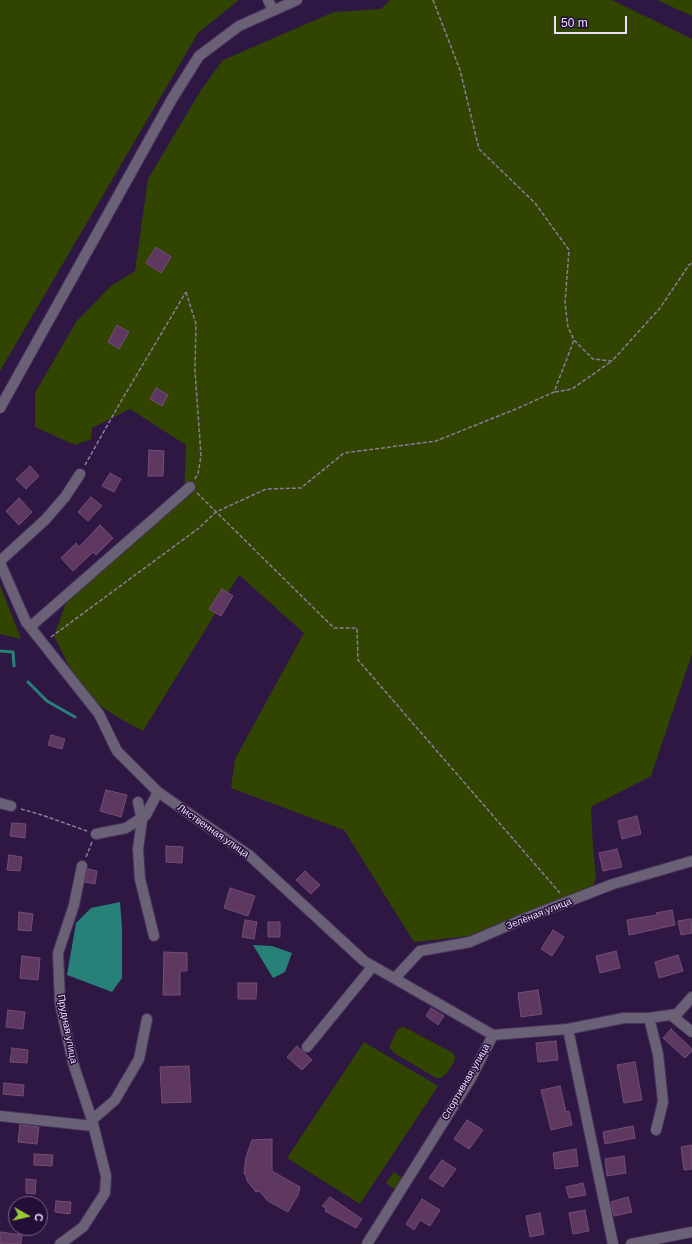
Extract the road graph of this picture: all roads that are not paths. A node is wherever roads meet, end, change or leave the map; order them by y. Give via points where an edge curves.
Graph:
1 (268, 0) edge
2 (297, 0) edge
3 (273, 10) junction
4 (0, 408) edge
5 (80, 474) road end
6 (190, 487) road end
7 (0, 562) edge
8 (30, 627) junction
9 (158, 792) junction
10 (138, 802) dead end
11 (0, 803) edge
12 (10, 806) road end
13 (142, 818) junction
14 (96, 834) road end
15 (692, 861) edge
16 (82, 866) road end
17 (154, 936) dead end
18 (373, 966) junction
19 (395, 978) junction
20 (692, 997) edge
21 (671, 1015) junction
22 (649, 1018) junction
23 (147, 1019) dead end
24 (568, 1029) junction
25 (692, 1032) edge
26 (493, 1035) junction
27 (307, 1047) dead end
28 (0, 1116) edge
29 (93, 1123) junction
30 (656, 1130) dead end
31 (692, 1232) edge
32 (60, 1244) edge
33 (367, 1244) edge
34 (613, 1244) edge
35 (631, 1244) edge

1 - 3 street
2 - 3 street
3 - 4 street via 239,26 199,56 172,99
5 - 7 street via 66,497
6 - 8 street
7 - 8 street, Лиственная улица
8 - 9 street, Лиственная улица via 99,714 117,751
9 - 13 street
9 - 18 street, Лиственная улица via 249,855 364,961
10 - 13 street
11 - 12 street
13 - 14 street via 126,828
13 - 17 street via 138,850 140,880
15 - 19 street, Зелёная улица via 613,884 470,942 420,951
16 - 29 street, Прудная улица via 74,904 58,953 60,1003 73,1063
18 - 19 street, Лиственная улица
18 - 27 street
19 - 26 street, Лиственная улица
20 - 21 street, Спортивная улица via 677,1014
21 - 22 street, Спортивная улица
21 - 25 street
22 - 24 street, Спортивная улица via 624,1018
22 - 30 street via 658,1054 663,1102
23 - 29 street via 138,1059 115,1100
24 - 26 street, Спортивная улица
24 - 34 street
26 - 33 street, Спортивная улица via 471,1078
28 - 29 street
29 - 32 street, Прудная улица via 106,1176 104,1192 83,1227
31 - 35 street

